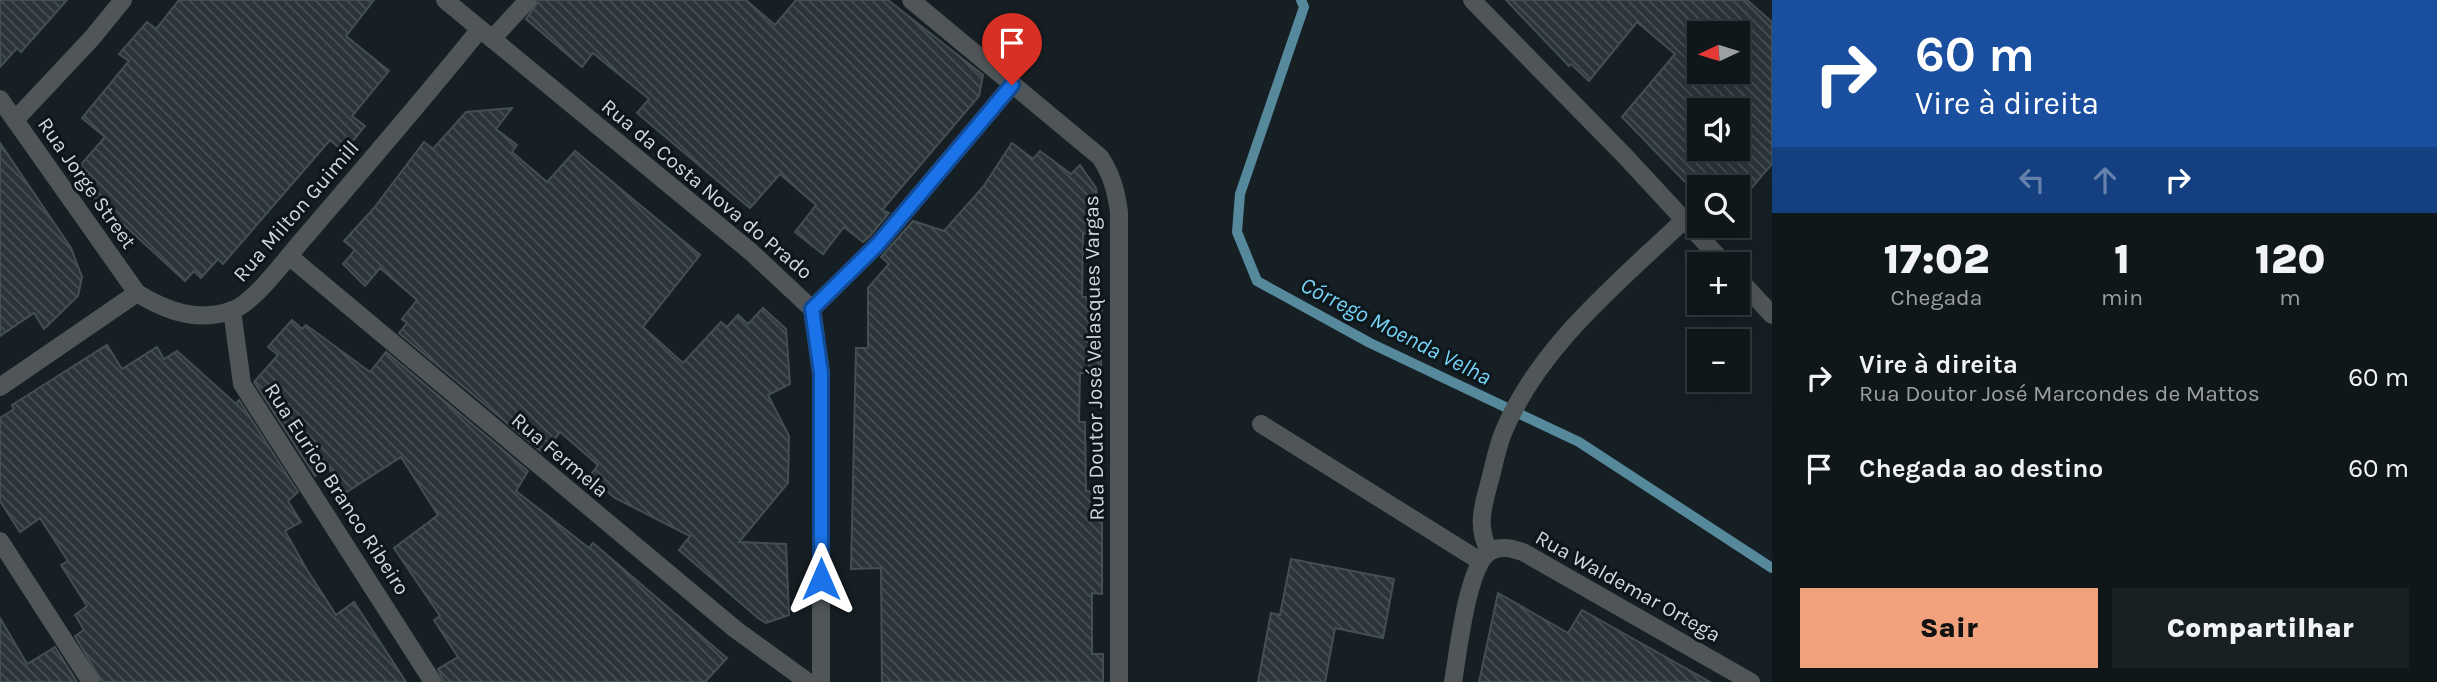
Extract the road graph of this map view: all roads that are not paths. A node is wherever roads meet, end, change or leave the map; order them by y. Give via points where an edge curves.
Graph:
1 (123, 0) edge
2 (445, 0) edge
3 (528, 0) edge
4 (911, 0) edge
5 (1472, 0) edge
6 (486, 34) junction
7 (1012, 85) junction
8 (0, 99) edge
9 (15, 120) junction
10 (1684, 220) junction
11 (1714, 252) edge
12 (289, 256) junction
13 (1750, 291) edge
14 (137, 293) junction
15 (812, 309) junction
16 (232, 310) junction
17 (1772, 315) edge
18 (0, 387) edge
19 (1261, 424) dead end
20 (0, 541) edge
21 (1485, 556) junction
22 (91, 682) edge
23 (433, 682) edge
24 (808, 682) edge
25 (821, 682) edge
26 (1119, 682) edge
27 (1453, 682) edge
28 (1751, 682) edge

1 - 9 street
2 - 6 street, Rua da Costa Nova do Prado
3 - 6 street, Rua Milton Guimill
4 - 7 street, Rua Doutor José Velasques Vargas
5 - 10 street
6 - 12 street, Rua Milton Guimill
6 - 15 street, Rua da Costa Nova do Prado via 751,252
7 - 15 street via 878,244
7 - 26 street, Rua Doutor José Velasques Vargas via 1100,157 1116,189
8 - 9 street, Rua Jorge Street
9 - 14 street, Rua Jorge Street
10 - 11 street
10 - 21 street via 1577,323 1533,376 1502,434 1480,518
12 - 16 street, Rua Milton Guimill
12 - 24 street, Rua Fermela via 725,621
13 - 17 street
14 - 16 street, Rua Milton Guimill via 183,315
14 - 18 street
15 - 25 street, Rua da Costa Nova do Prado via 821,373
16 - 23 street, Rua Eurico Branco Ribeiro via 242,384
19 - 21 street
20 - 22 street
21 - 27 street via 1472,582
21 - 28 street, Rua Waldemar Ortega via 1499,548 1523,552

